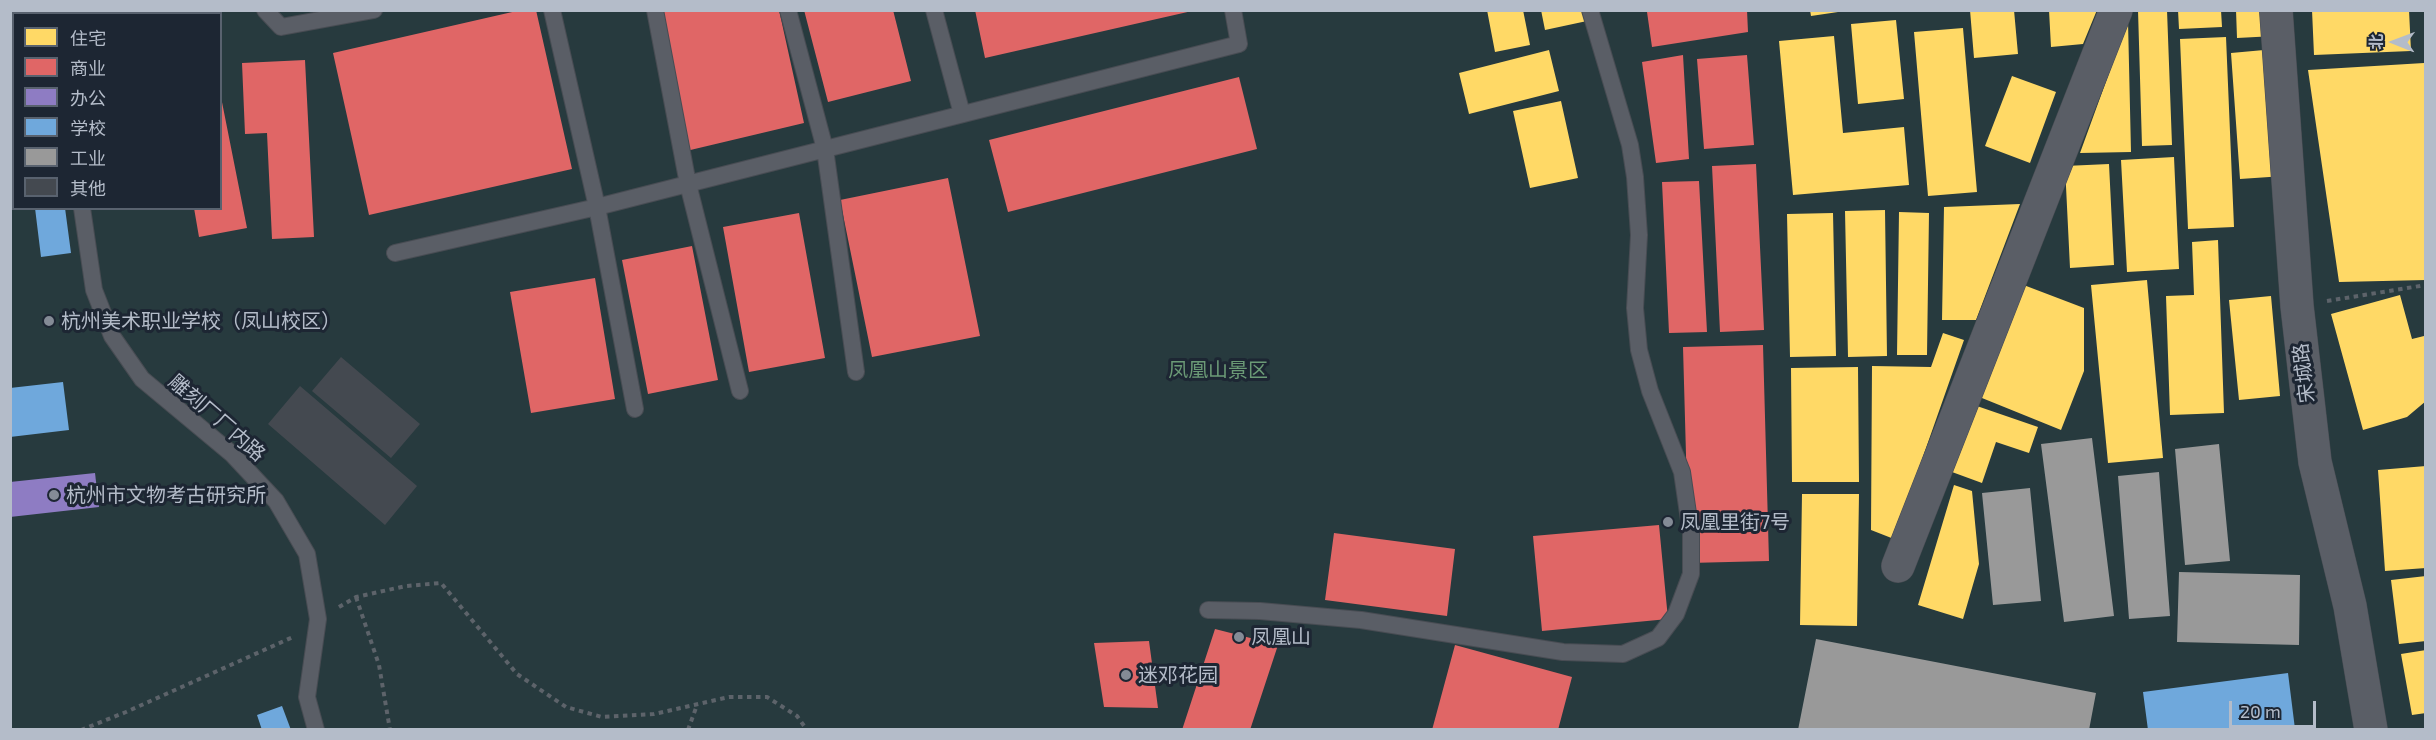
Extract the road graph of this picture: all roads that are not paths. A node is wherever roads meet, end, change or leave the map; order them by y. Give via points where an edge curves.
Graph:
1 (265, 10) edge
2 (374, 10) edge
3 (552, 10) edge
4 (655, 10) edge
5 (788, 10) edge
6 (934, 10) edge
7 (1233, 10) edge
8 (1590, 10) edge
9 (2116, 10) edge
10 (2276, 10) edge
11 (962, 114) junction
12 (825, 149) junction
13 (688, 184) junction
14 (597, 207) junction
15 (82, 210) edge
16 (395, 253) dead end
17 (856, 372) dead end
18 (740, 392) dead end
19 (634, 409) dead end
20 (1898, 566) dead end
21 (1208, 610) dead end
22 (316, 729) edge
23 (2372, 729) edge

1 - 2 lane via 281,27
3 - 14 lane
4 - 13 lane
5 - 12 lane
6 - 11 lane
7 - 11 lane via 1239,44
8 - 21 lane via 1634,166 1639,350 1650,392 1682,472 1691,534 1691,574 1676,614 1658,638 1623,654 1563,652 1361,620
9 - 20 street
10 - 23 street, 宋城路 via 2297,306 2315,462 2350,606
11 - 12 lane
12 - 13 lane
12 - 17 lane
13 - 14 lane
13 - 18 lane
14 - 16 lane
14 - 19 lane
15 - 22 lane, 雕刻厂厂内路 via 94,290 112,336 142,379 232,454 276,501 308,554 318,619 307,697

